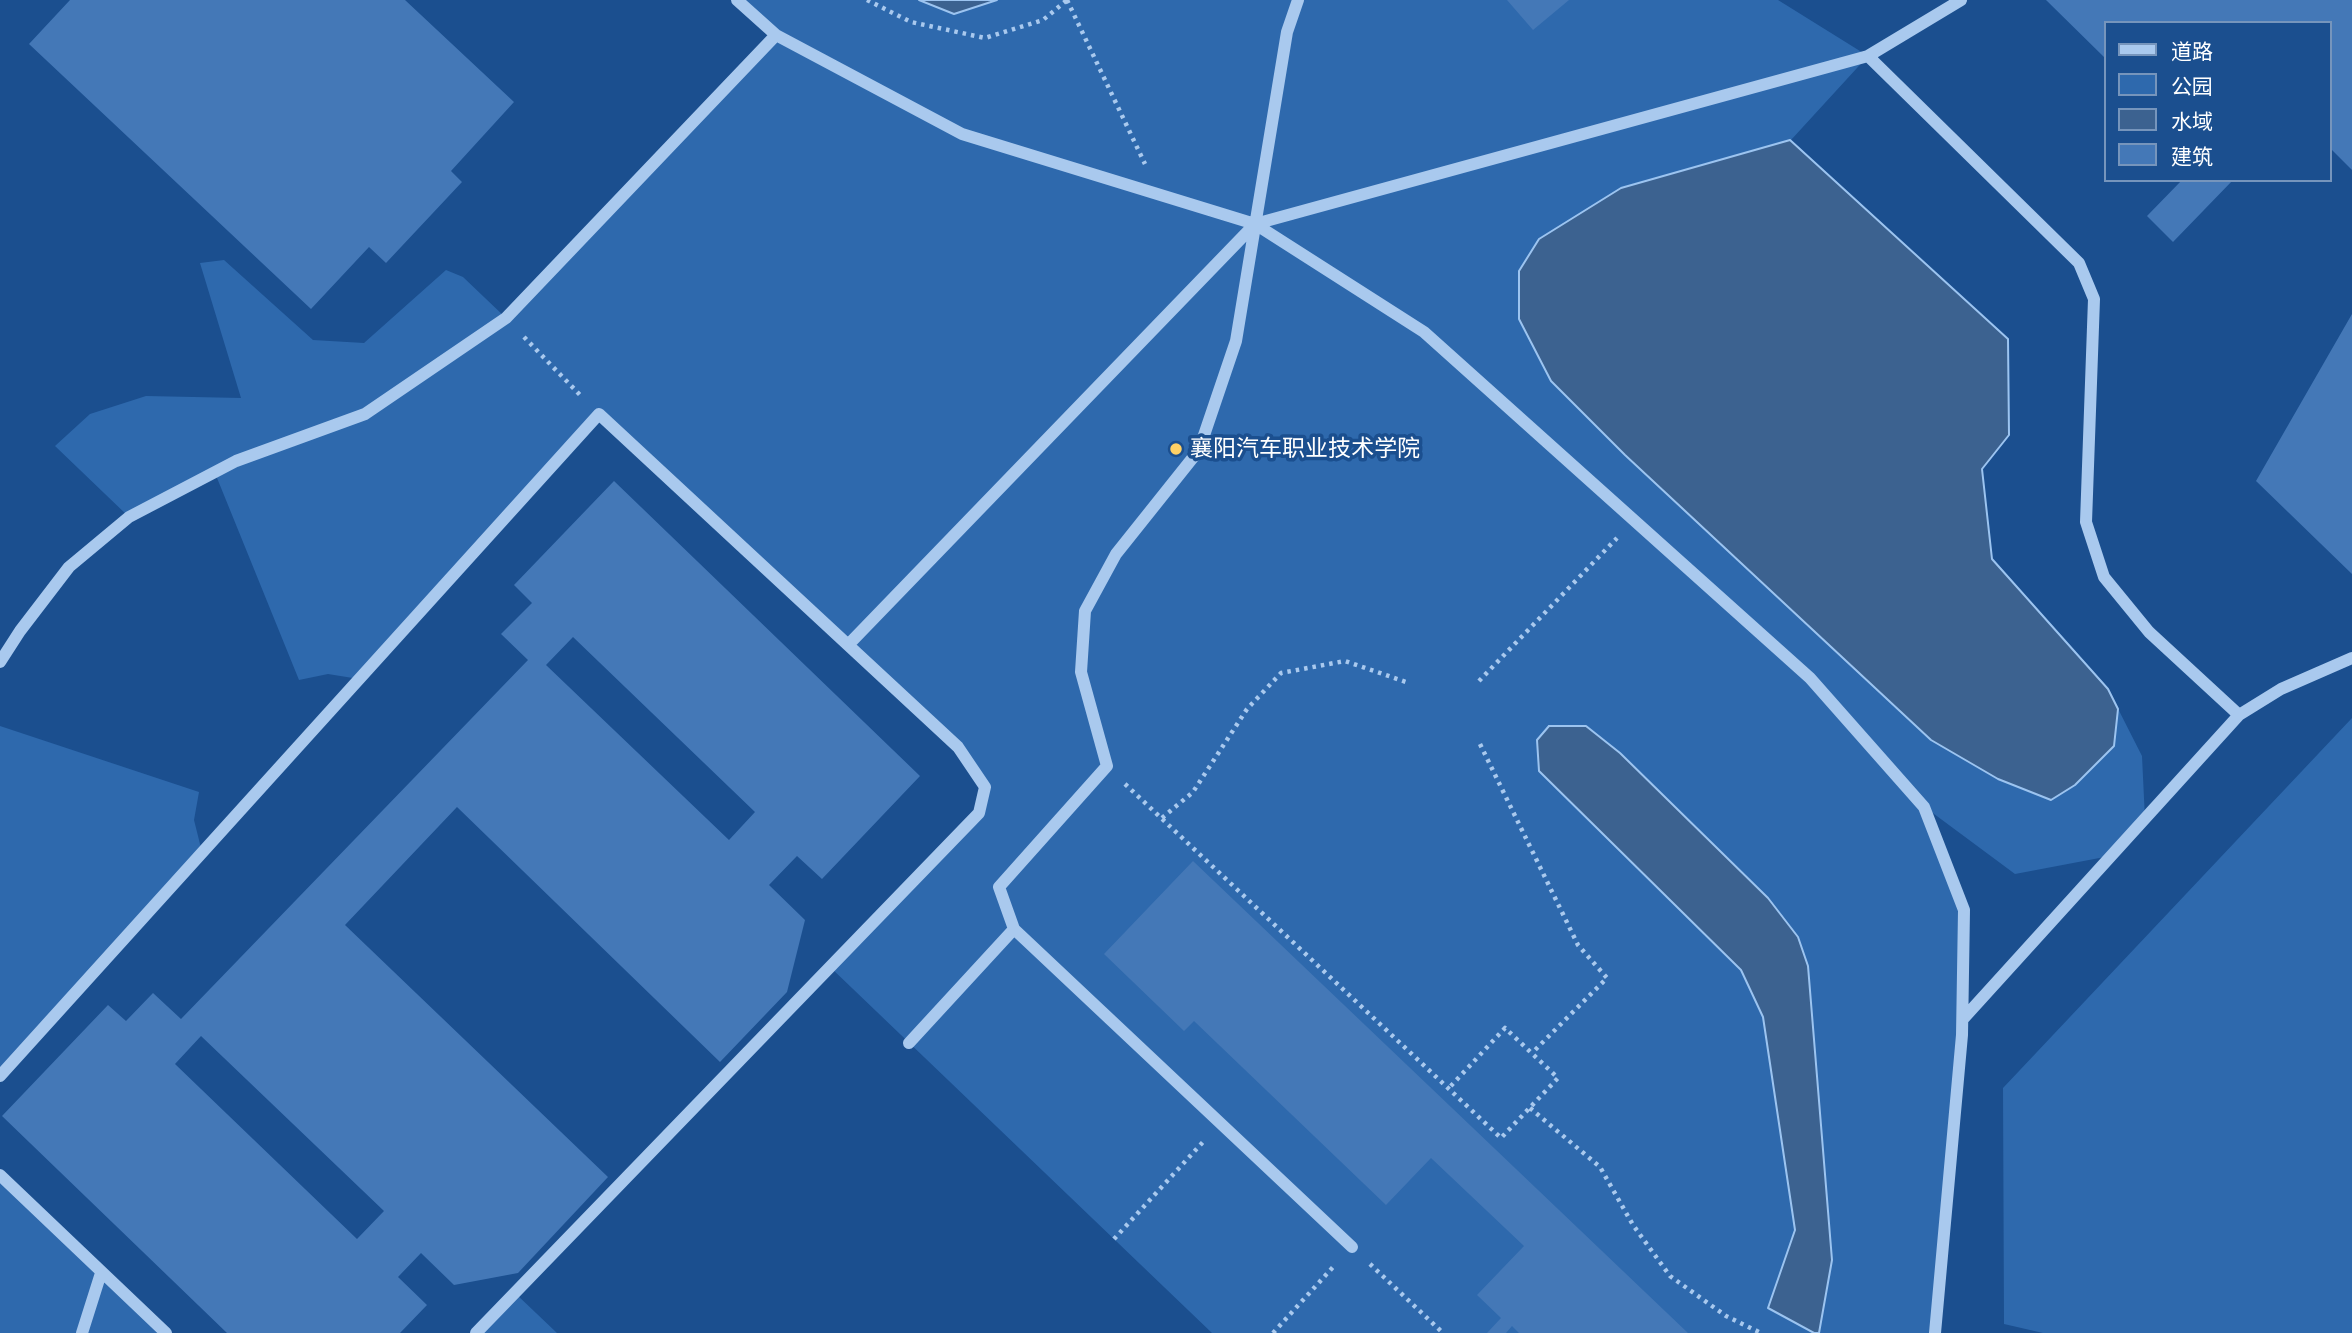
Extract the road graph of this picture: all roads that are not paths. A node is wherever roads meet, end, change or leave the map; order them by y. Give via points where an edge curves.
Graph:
1 (737, 0) edge
2 (1298, 0) edge
3 (1961, 0) edge
4 (776, 35) junction
5 (1868, 56) junction
6 (1255, 224) junction
7 (849, 644) junction
8 (2352, 659) edge
9 (0, 662) edge
10 (2239, 715) junction
11 (1014, 929) junction
12 (1963, 1020) junction
13 (909, 1043) dead end
14 (0, 1076) edge
15 (0, 1175) edge
16 (1352, 1247) road end
17 (101, 1273) junction
18 (82, 1333) edge
19 (166, 1333) edge
20 (476, 1333) edge
21 (1935, 1333) edge

1 - 4 lane
2 - 6 lane via 1287,32
3 - 5 lane
4 - 6 lane via 962,134
4 - 9 lane via 506,318 365,414 236,461 129,517 69,567
5 - 6 lane
5 - 10 lane via 2079,263 2094,299 2086,522 2104,576 2150,632
6 - 7 lane
6 - 11 lane via 1236,341 1199,450 1116,554 1085,611 1081,672 1107,766 999,887
6 - 12 lane via 1424,332 1810,678 1924,807 1964,910
7 - 14 lane via 599,414
7 - 20 lane via 958,747 985,787 979,813
8 - 10 lane via 2281,689
10 - 12 lane
11 - 13 lane
11 - 16 lane
12 - 21 lane
15 - 17 lane
17 - 18 lane
17 - 19 lane

